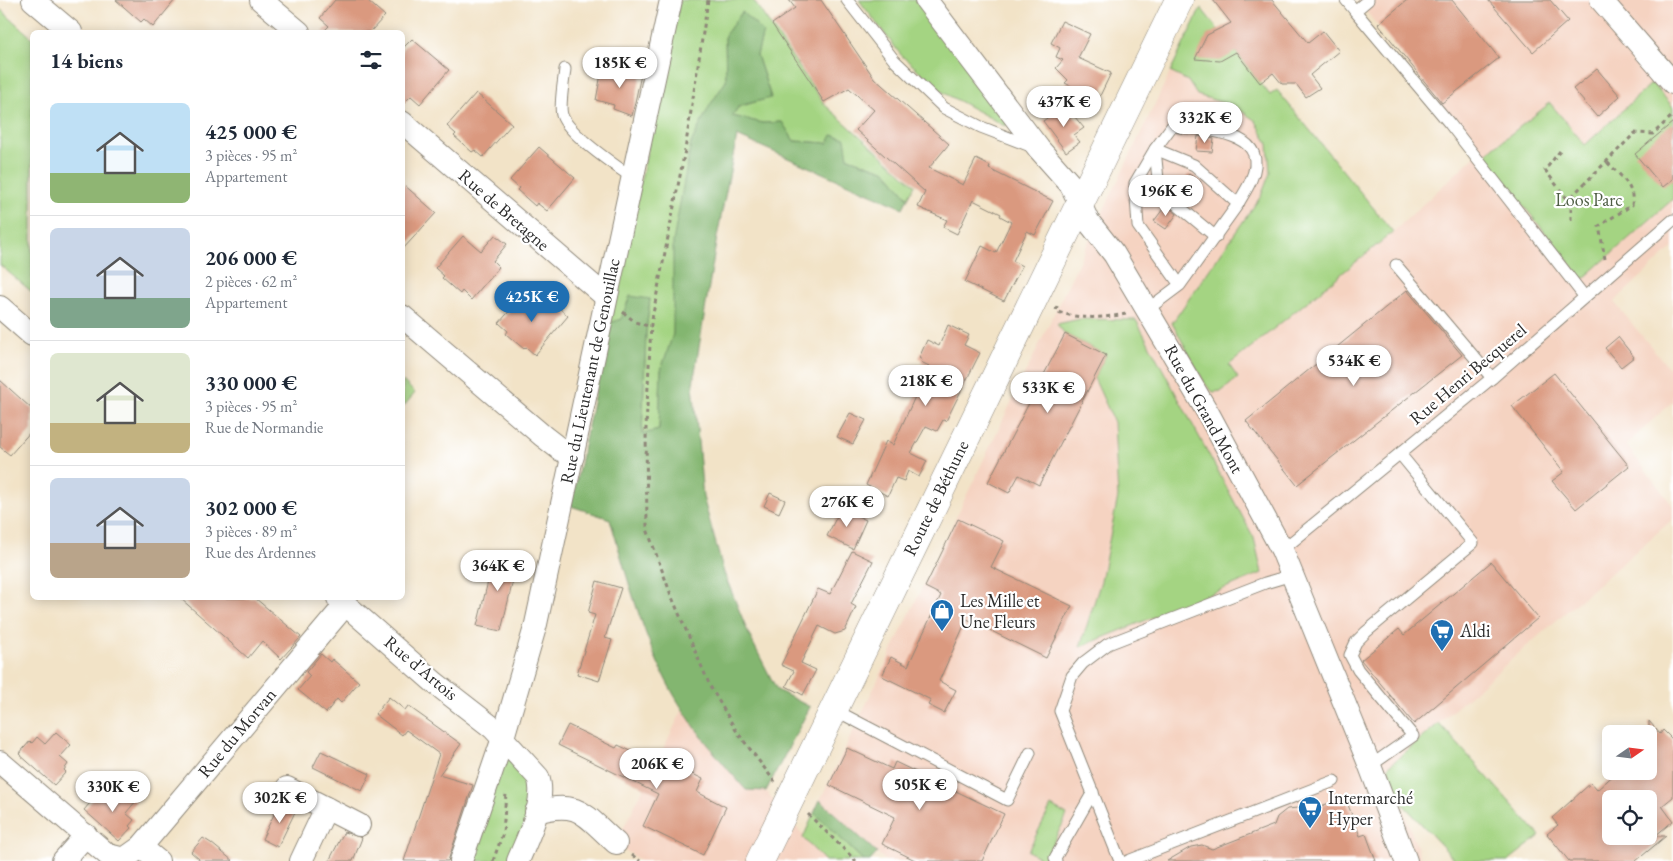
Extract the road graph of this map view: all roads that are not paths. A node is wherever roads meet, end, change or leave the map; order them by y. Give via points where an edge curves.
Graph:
1 (33, 0) edge
2 (261, 0) edge
3 (671, 0) edge
4 (847, 0) edge
5 (926, 0) edge
6 (1180, 0) edge
7 (1346, 0) edge
8 (1368, 0) edge
9 (1601, 0) edge
10 (1355, 11) junction
11 (69, 30) edge
12 (296, 30) edge
13 (565, 69) dead end
14 (1673, 83) edge
15 (405, 125) edge
16 (1039, 149) junction
17 (1155, 149) junction
18 (633, 178) junction
19 (1079, 204) junction
20 (1238, 204) junction
21 (1673, 220) edge
22 (1216, 236) junction
23 (1396, 265) dead end
24 (1180, 284) junction
25 (1584, 296) junction
26 (606, 297) junction
27 (0, 307) edge
28 (1148, 309) junction
29 (405, 319) edge
30 (30, 333) edge
31 (1492, 378) junction
32 (1400, 454) junction
33 (573, 456) junction
34 (1282, 550) junction
35 (1292, 575) junction
36 (342, 601) edge
37 (833, 709) junction
38 (502, 741) junction
39 (1030, 753) dead end
40 (0, 762) edge
41 (1370, 766) junction
42 (1334, 781) dead end
43 (287, 788) dead end
44 (1093, 792) junction
45 (326, 808) junction
46 (536, 812) junction
47 (359, 825) dead end
48 (86, 835) junction
49 (616, 843) dead end
50 (132, 853) junction
51 (63, 861) edge
52 (158, 861) edge
53 (301, 861) edge
54 (461, 861) edge
55 (518, 861) edge
56 (760, 861) edge
57 (1056, 861) edge
58 (1120, 861) edge
59 (1128, 861) edge
60 (1406, 861) edge

1 - 11 street
2 - 12 street
3 - 18 street, Rue du Lieutenant de Genouillac
4 - 16 lane via 894,60 944,108
5 - 16 street, Rue du Grand Mont
6 - 19 main road, Route de Béthune
7 - 10 lane
8 - 10 lane
9 - 14 street
10 - 25 lane via 1450,124
13 - 18 lane via 561,114 568,126
15 - 26 street, Rue de Bretagne
16 - 19 street, Rue du Grand Mont via 1071,185
17 - 20 lane via 1194,165
17 - 20 lane via 1172,126 1225,133 1243,140 1255,162 1252,179
17 - 22 lane via 1158,190
17 - 24 lane via 1135,183 1138,226
18 - 26 street, Rue du Lieutenant de Genouillac
19 - 28 street, Rue du Grand Mont
19 - 37 main road, Route de Béthune
20 - 22 lane
21 - 25 lane, Rue Henri Becquerel
22 - 24 lane
23 - 31 lane
24 - 28 lane
25 - 31 lane, Rue Henri Becquerel
26 - 33 street, Rue du Lieutenant de Genouillac
27 - 30 street
28 - 34 street, Rue du Grand Mont
29 - 33 street via 543,436
31 - 32 lane, Rue Henri Becquerel
32 - 34 lane, Rue Henri Becquerel
32 - 41 lane via 1473,543 1366,632 1350,654 1358,670 1413,736
33 - 38 street, Rue du Lieutenant de Genouillac via 536,624
34 - 35 street, Rue du Grand Mont
35 - 41 street, Rue du Grand Mont
35 - 44 lane via 1108,644 1083,663 1072,676 1060,711
36 - 38 street, Rue d'Artois via 435,683 493,728
36 - 50 street, Rue du Morvan
37 - 39 lane via 1007,800
37 - 56 main road, Route de Béthune
38 - 46 street via 538,777 541,790
38 - 54 street, Rue du Lieutenant de Genouillac
40 - 48 street
41 - 60 street, Rue du Grand Mont
42 - 59 lane
43 - 45 street
44 - 57 lane
44 - 58 lane
45 - 47 street
45 - 53 street
46 - 49 street via 558,806 578,810
46 - 55 street
48 - 50 street via 108,855
48 - 51 street
50 - 52 street

